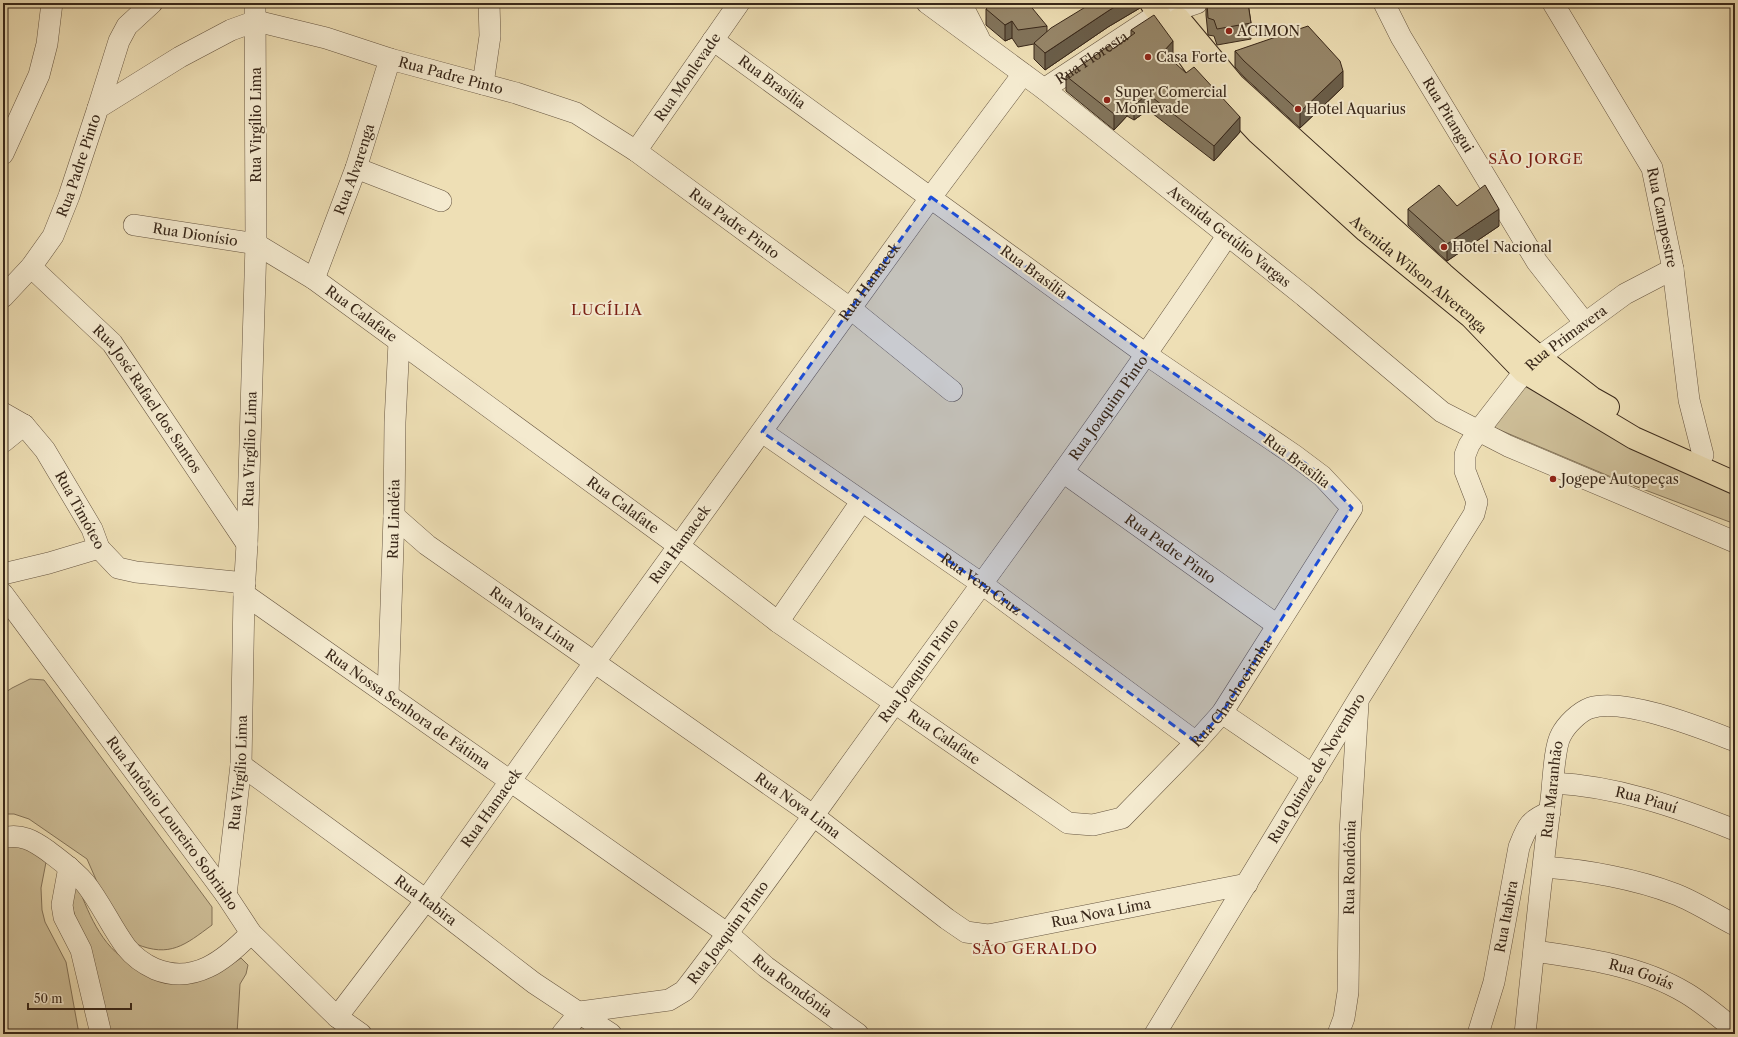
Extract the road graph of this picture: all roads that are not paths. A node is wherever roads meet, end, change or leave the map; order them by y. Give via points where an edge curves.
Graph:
1 (52, 3) edge
2 (152, 3) edge
3 (489, 3) edge
4 (739, 3) edge
5 (927, 3) edge
6 (961, 3) edge
7 (1197, 3) edge
8 (1384, 3) edge
9 (1553, 3) edge
10 (1161, 7) edge
11 (255, 12) edge
12 (713, 40) junction
13 (981, 42) junction
14 (390, 59) junction
15 (1023, 74) junction
16 (483, 84) junction
17 (1044, 89) junction
18 (98, 108) junction
19 (636, 151) junction
20 (3, 154) edge
21 (356, 168) junction
22 (931, 198) junction
23 (441, 201) dead end
24 (134, 225) dead end
25 (1227, 236) junction
26 (256, 244) junction
27 (31, 267) junction
28 (1673, 269) junction
29 (314, 279) junction
30 (3, 297) edge
31 (851, 309) junction
32 (1584, 322) junction
33 (399, 342) junction
34 (1147, 355) junction
35 (1532, 365) junction
36 (952, 391) dead end
37 (3, 413) edge
38 (24, 425) junction
39 (1478, 430) junction
40 (762, 432) junction
41 (3, 442) edge
42 (1704, 456) junction
43 (1735, 468) edge
44 (1063, 472) junction
45 (1735, 483) edge
46 (861, 502) junction
47 (1352, 508) joint
48 (394, 516) junction
49 (1735, 542) edge
50 (247, 544) junction
51 (679, 546) junction
52 (99, 548) junction
53 (3, 574) edge
54 (982, 584) junction
55 (244, 589) junction
56 (3, 594) edge
57 (778, 622) junction
58 (1277, 625) junction
59 (594, 663) junction
60 (388, 695) junction
61 (1358, 700) junction
62 (895, 702) junction
63 (1222, 713) junction
64 (1735, 741) edge
65 (1196, 742) junction
66 (241, 765) junction
67 (1313, 775) junction
68 (509, 781) junction
69 (1553, 782) junction
70 (1550, 812) junction
71 (814, 816) junction
72 (1068, 823) joint
73 (1735, 830) edge
74 (3, 838) edge
75 (69, 867) junction
76 (1544, 867) junction
77 (1247, 884) junction
78 (226, 895) junction
79 (426, 900) junction
80 (1735, 925) edge
81 (251, 933) junction
82 (728, 934) junction
83 (1534, 951) junction
84 (580, 1012) junction
85 (338, 1017) junction
86 (1735, 1030) edge
87 (101, 1034) edge
88 (361, 1034) edge
89 (562, 1034) edge
90 (611, 1034) edge
91 (858, 1034) edge
92 (1155, 1034) edge
93 (1338, 1034) edge
94 (1478, 1034) edge
95 (1525, 1034) edge

1 - 20 street via 47,44 39,75
2 - 18 street via 127,26
3 - 16 street via 490,36
4 - 12 street, Rua Monlevade
5 - 13 street, Avenida Getúlio Vargas
6 - 13 street, Avenida Getúlio Vargas
7 - 10 street, Rua Floresta
8 - 32 street, Rua Pitangui via 1537,262
9 - 28 street, Rua Campestre via 1652,168
10 - 17 street, Rua Floresta
10 - 35 main road, Avenida Wilson Alverenga via 1196,67 1257,132 1366,231
11 - 14 street, Rua Padre Pinto
11 - 18 street, Rua Padre Pinto via 231,30 180,57
11 - 26 street, Rua Virgílio Lima
12 - 19 street, Rua Monlevade
12 - 22 street, Rua Brasília
13 - 15 street, Avenida Getúlio Vargas
14 - 16 street, Rua Padre Pinto
14 - 21 street, Rua Alvarenga
15 - 17 street, Avenida Getúlio Vargas
15 - 22 street, Rua Hamacek
16 - 19 street, Rua Padre Pinto via 576,114
17 - 25 street, Avenida Getúlio Vargas
18 - 27 street, Rua Padre Pinto via 53,236
19 - 31 street, Rua Padre Pinto
21 - 23 street
21 - 29 street, Rua Alvarenga
22 - 31 street, Rua Hamacek
22 - 34 street, Rua Brasília
24 - 26 street, Rua Dionísio
25 - 34 street, Rua Joaquim Pinto
25 - 39 street, Avenida Getúlio Vargas via 1304,296 1442,412
26 - 29 street, Rua Calafate
26 - 50 street, Rua Virgílio Lima
27 - 30 street, Rua Padre Pinto
27 - 50 street, Rua José Rafael dos Santos via 112,343
28 - 32 street, Rua Primavera via 1625,294
28 - 42 street, Rua Campestre via 1689,400
29 - 33 street, Rua Calafate
31 - 36 street, Rua Padre Pinto
31 - 40 street, Rua Hamacek
32 - 35 street, Rua Primavera
33 - 48 street, Rua Lindéia
33 - 51 street, Rua Calafate
34 - 44 street, Rua Joaquim Pinto
34 - 47 street, Rua Brasília via 1294,455 1322,476
35 - 39 street, Rua Primavera
35 - 42 main road, Avenida Wilson Alverenga via 1647,429
35 - 45 main road, Avenida Wilson Alverenga via 1634,438
37 - 38 street, Rua Timóteo
38 - 41 street
38 - 52 street, Rua Timóteo via 45,450 63,478 92,529
39 - 49 street, Avenida Getúlio Vargas via 1508,446
39 - 61 street, Rua Quinze de Novembro via 1465,454 1465,471 1477,502 1474,514
40 - 46 street, Rua Vera Cruz
40 - 51 street, Rua Hamacek
42 - 43 main road, Avenida Wilson Alverenga
44 - 54 street, Rua Joaquim Pinto
44 - 58 street, Rua Padre Pinto
46 - 54 street, Rua Vera Cruz
46 - 57 street
47 - 58 street, Rua Chachoeirinha
48 - 59 street, Rua Nova Lima via 427,545
48 - 60 street, Rua Lindéia
50 - 55 street, Rua Virgílio Lima
51 - 57 street, Rua Calafate
51 - 59 street, Rua Hamacek
52 - 53 street
52 - 55 street, Rua Timóteo via 118,568
54 - 62 street, Rua Joaquim Pinto
54 - 65 street, Rua Vera Cruz
55 - 60 street, Rua Nossa Senhora de Fátima
55 - 66 street, Rua Virgílio Lima
56 - 78 street, Rua Antônio Loureiro Sobrinho
57 - 62 street, Rua Calafate
58 - 63 street, Rua Chachoeirinha
59 - 68 street, Rua Hamacek
59 - 71 street, Rua Nova Lima
60 - 68 street, Rua Nossa Senhora de Fátima
61 - 67 street, Rua Quinze de Novembro
61 - 93 street, Rua Rondônia via 1350,833 1348,986 1344,1018
62 - 71 street, Rua Joaquim Pinto
62 - 72 street, Rua Calafate
63 - 65 street, Rua Chachoeirinha
63 - 67 street
64 - 69 street, Rua Maranhão via 1691,724 1636,710 1608,706 1589,708 1560,736
65 - 72 street, Rua Chachoeirinha via 1122,818 1093,825
66 - 78 street, Rua Virgílio Lima
66 - 79 street, Rua Itabira
67 - 77 street, Rua Quinze de Novembro
68 - 79 street, Rua Hamacek
68 - 82 street, Rua Nossa Senhora de Fátima
69 - 70 street, Rua Maranhão
69 - 73 street, Rua Piauí via 1658,802
70 - 76 street, Rua Maranhão
70 - 94 street, Rua Itabira via 1535,818 1519,847 1494,982
71 - 77 street, Rua Nova Lima via 947,919 966,932 988,936
71 - 82 street, Rua Joaquim Pinto
74 - 75 street via 16,836 28,839
75 - 81 street via 96,899 127,948 148,966 160,971 174,975 198,972 234,951
75 - 87 street via 62,905 64,916 81,950
76 - 80 street via 1574,869 1675,894
76 - 83 street, Rua Maranhão
77 - 92 street, Rua Quinze de Novembro
78 - 81 street, Rua Antônio Loureiro Sobrinho
79 - 84 street, Rua Itabira via 534,983
79 - 85 street, Rua Hamacek
81 - 85 street, Rua Antônio Loureiro Sobrinho
82 - 84 street, Rua Joaquim Pinto via 684,990 669,1000
82 - 91 street, Rua Rondônia via 766,967
83 - 86 street, Rua Goiás via 1570,956 1639,972 1686,993
83 - 95 street, Rua Maranhão
84 - 89 street
84 - 90 street, Rua Itabira
85 - 88 street, Rua Antônio Loureiro Sobrinho

